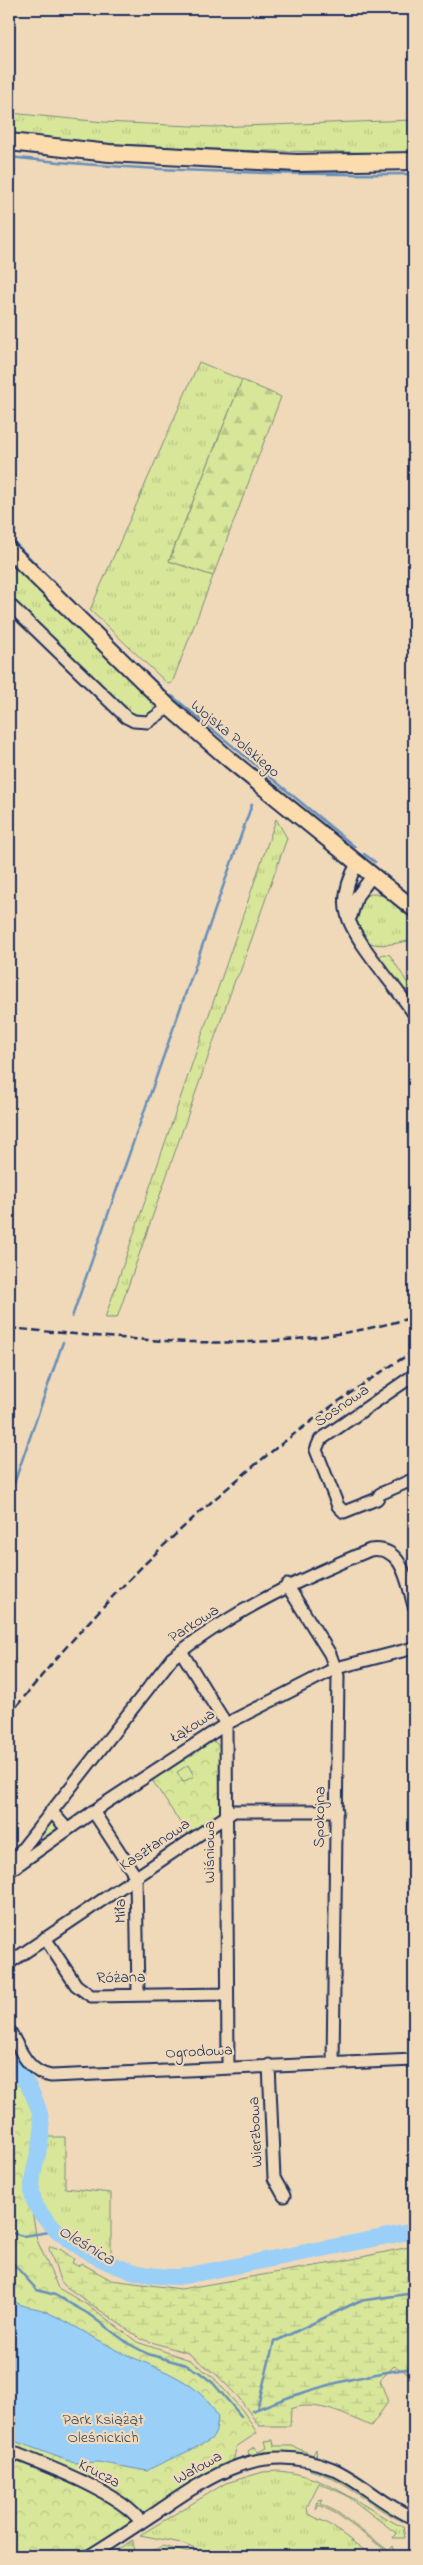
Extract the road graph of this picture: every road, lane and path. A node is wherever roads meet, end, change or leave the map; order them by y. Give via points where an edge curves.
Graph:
1 (9, 142) edge
2 (414, 161) edge
3 (9, 550) edge
4 (9, 557) edge
5 (43, 585) junction
6 (9, 604) edge
7 (169, 706) junction
8 (358, 862) junction
9 (373, 875) junction
10 (414, 909) edge
11 (350, 923) junction
12 (414, 1014) edge
13 (414, 1375) edge
14 (414, 1479) edge
15 (287, 1585) junction
16 (414, 1606) edge
17 (414, 1648) edge
18 (181, 1651) junction
19 (336, 1668) junction
20 (226, 1724) junction
21 (51, 1810) junction
22 (337, 1811) junction
23 (93, 1812) junction
24 (227, 1816) junction
25 (67, 1830) junction
26 (9, 1866) edge
27 (9, 1870) edge
28 (136, 1877) junction
29 (45, 1938) junction
30 (9, 1962) edge
31 (138, 1994) junction
32 (226, 1994) junction
33 (9, 2030) edge
34 (414, 2060) edge
35 (333, 2063) junction
36 (269, 2065) junction
37 (228, 2066) junction
38 (284, 2196) dead end
39 (9, 2450) edge
40 (414, 2518) edge
41 (141, 2522) junction
42 (89, 2556) edge

1 - 2 highway via 109,153 297,163
3 - 5 main road
4 - 5 main road
5 - 7 main road, Wojska Polskiego
6 - 7 street via 126,717 148,722
7 - 8 main road, Wojska Polskiego via 230,760
8 - 9 main road, Wojska Polskiego
8 - 11 street via 347,888 346,912
9 - 10 main road, Wojska Polskiego
9 - 11 street via 355,901
11 - 12 street
13 - 14 street, Sosnowa via 320,1440 316,1450 338,1506 344,1512
15 - 16 street, Parkowa via 381,1548 396,1556 401,1563
15 - 18 street, Parkowa
15 - 19 street, Spokojna
17 - 19 street, Łąkowa
18 - 20 street
18 - 21 street, Parkowa via 172,1658
19 - 20 street, Łąkowa
19 - 22 street, Spokojna
20 - 23 street, Łąkowa
20 - 24 street, Wiśniowa
21 - 25 street
21 - 26 street, Parkowa
22 - 24 street, Kasztanowa via 234,1811
22 - 35 street, Spokojna
23 - 25 street, Łąkowa
23 - 28 street, Miła
24 - 28 street, Kasztanowa
24 - 32 street, Wiśniowa
25 - 27 street, Łąkowa
28 - 29 street, Kasztanowa
28 - 31 street, Miła
29 - 30 street, Kasztanowa
29 - 31 street, Różana via 82,1991 91,1996
31 - 32 street, Różana
32 - 37 street, Wiśniowa
33 - 37 street, Ogrodowa via 30,2066 43,2074
34 - 35 street, Ogrodowa
35 - 36 street, Ogrodowa
36 - 37 street, Ogrodowa
36 - 38 street, Wierzbowa via 274,2178
39 - 41 street, Krucza via 118,2501
40 - 41 street, Wałowa via 387,2505 332,2469 299,2460 272,2459 225,2469
41 - 42 street, Wałowa

